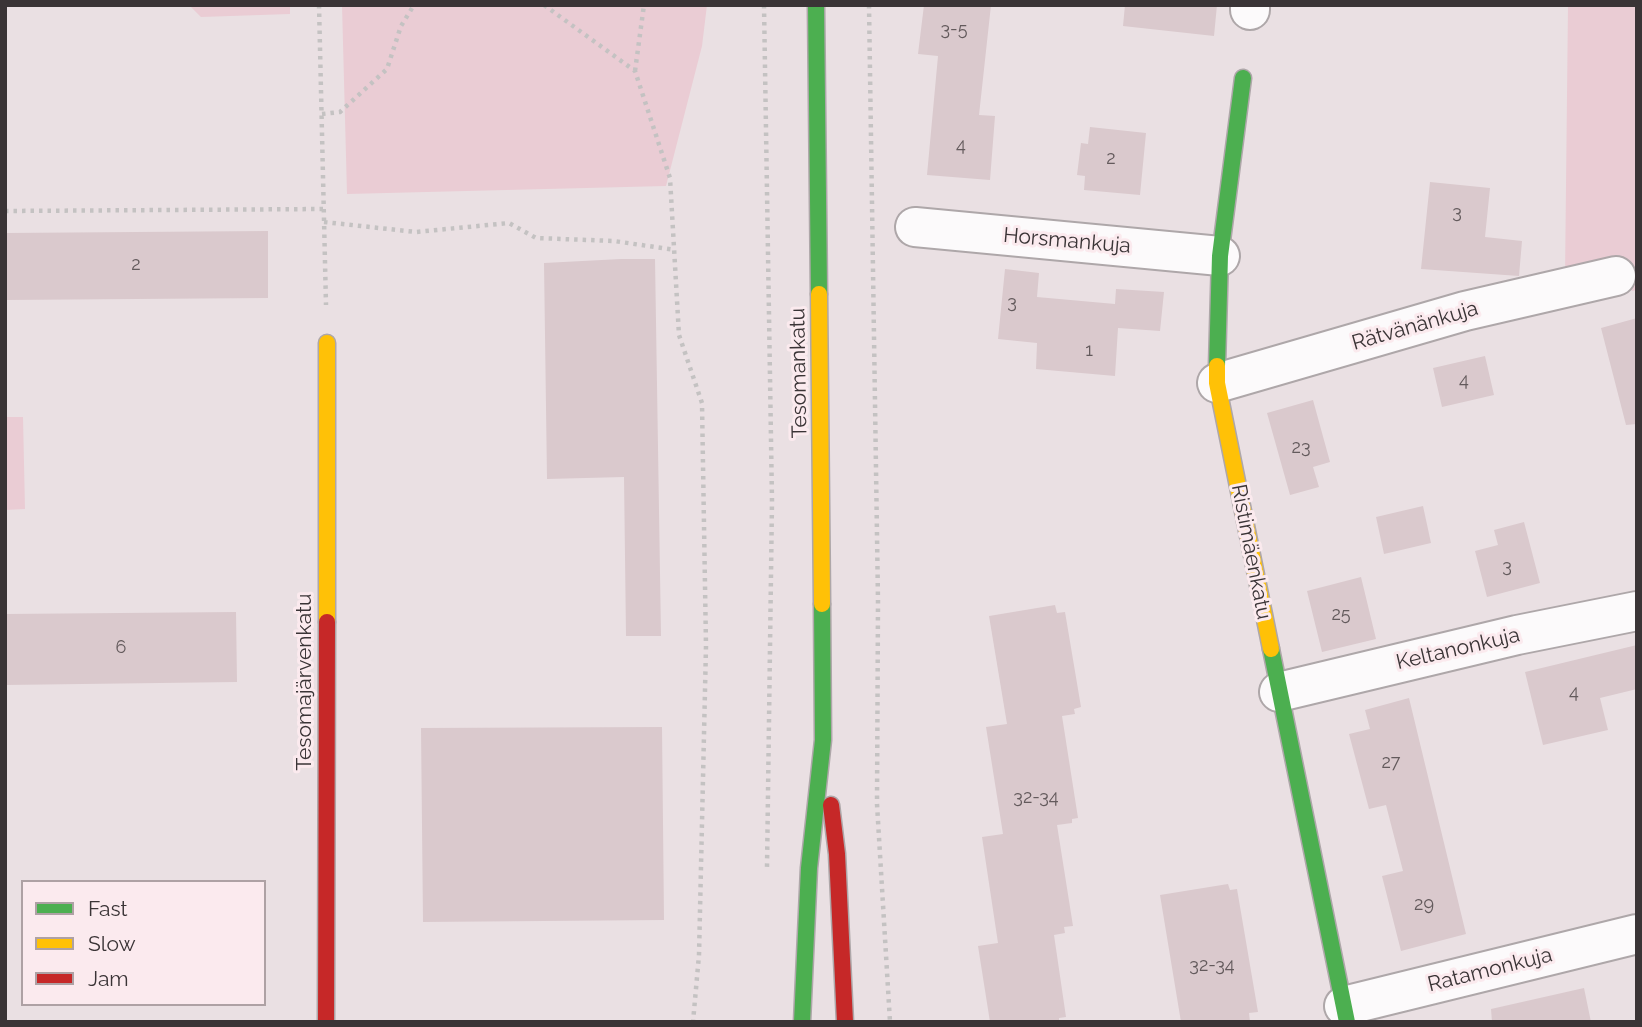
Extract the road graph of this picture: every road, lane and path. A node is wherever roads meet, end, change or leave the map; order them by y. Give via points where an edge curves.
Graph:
1 (319, 5) edge
2 (414, 5) edge
3 (544, 5) edge
4 (644, 5) edge
5 (764, 5) edge
6 (816, 5) edge
7 (869, 5) edge
8 (635, 71) junction
9 (1243, 78) dead end
10 (322, 114) junction
11 (324, 209) junction
12 (5, 211) edge
13 (324, 222) junction
14 (915, 227) dead end
15 (675, 250) junction
16 (1220, 256) junction
17 (1616, 276) dead end
18 (327, 343) joint
19 (1217, 383) junction
20 (1637, 611) edge
21 (1279, 692) junction
22 (823, 740) junction
23 (767, 869) dead end
24 (1637, 934) edge
25 (1345, 1014) edge
26 (326, 1022) edge
27 (693, 1022) edge
28 (802, 1022) edge
29 (845, 1022) edge
30 (890, 1022) edge

1 - 10 path
2 - 10 path via 401,26 387,69 340,112
3 - 8 path
4 - 8 path
5 - 23 path via 772,501
6 - 22 street, Tesomankatu
7 - 30 path via 877,804
8 - 15 path via 670,178
9 - 16 street, Ristimäenkatu
10 - 11 path
11 - 12 path
11 - 13 path
13 - 15 path via 416,232 509,223 536,238
13 - 18 path
14 - 16 street, Horsmankuja
15 - 27 path via 679,335 702,403 706,646
16 - 19 street, Ristimäenkatu
17 - 19 street, Rätvänänkuja via 1465,311
18 - 26 street, Tesomajärvenkatu
19 - 21 street, Ristimäenkatu
20 - 21 street, Keltanonkuja
21 - 25 street, Ristimäenkatu
22 - 28 street, Tesomankatu via 809,868
22 - 29 street, Tesomankatu via 837,854
24 - 25 street, Ratamonkuja

